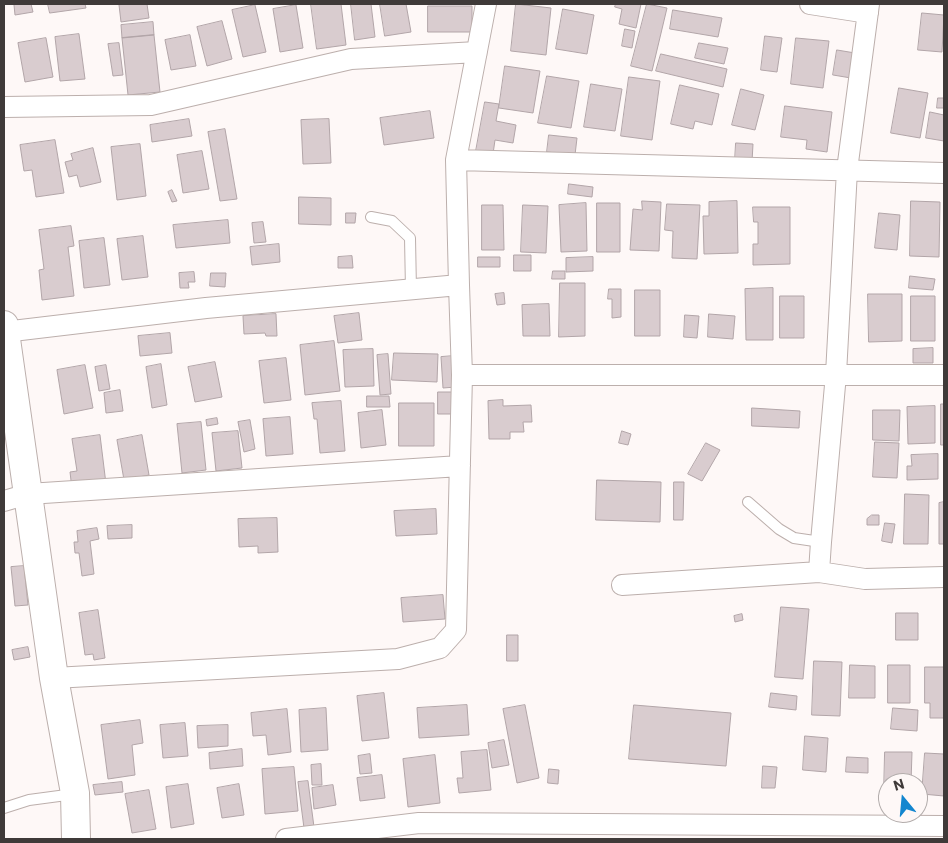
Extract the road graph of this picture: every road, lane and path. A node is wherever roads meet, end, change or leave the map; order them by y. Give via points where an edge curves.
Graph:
1 (486, 4) edge
2 (810, 4) edge
3 (868, 8) edge
4 (477, 52) junction
5 (4, 107) edge
6 (456, 160) junction
7 (847, 170) junction
8 (944, 173) edge
9 (371, 217) dead end
10 (458, 286) junction
11 (411, 290) junction
12 (4, 330) edge
13 (836, 374) junction
14 (944, 374) edge
15 (462, 375) junction
16 (460, 466) junction
17 (16, 497) edge
18 (748, 502) dead end
19 (821, 542) junction
20 (819, 572) junction
21 (944, 577) edge
22 (622, 585) dead end
23 (54, 678) junction
24 (75, 794) junction
25 (4, 808) edge
26 (944, 826) edge
27 (76, 839) edge
28 (286, 839) edge

1 - 4 street
2 - 3 street
3 - 7 street
4 - 5 street via 351,59 151,106
4 - 6 street
6 - 7 street
6 - 10 street
7 - 8 street
7 - 13 street
9 - 11 lane via 392,220 410,238
10 - 11 street
10 - 15 street
11 - 12 street
12 - 17 street
13 - 14 street
13 - 15 street
13 - 19 street
15 - 16 street
16 - 17 street
16 - 23 street via 456,630 440,648 398,659
17 - 23 street
18 - 19 lane via 786,534
19 - 20 street
20 - 21 street via 865,579
20 - 22 street
23 - 24 street
24 - 25 lane via 29,800
24 - 27 street
26 - 28 street via 419,823

